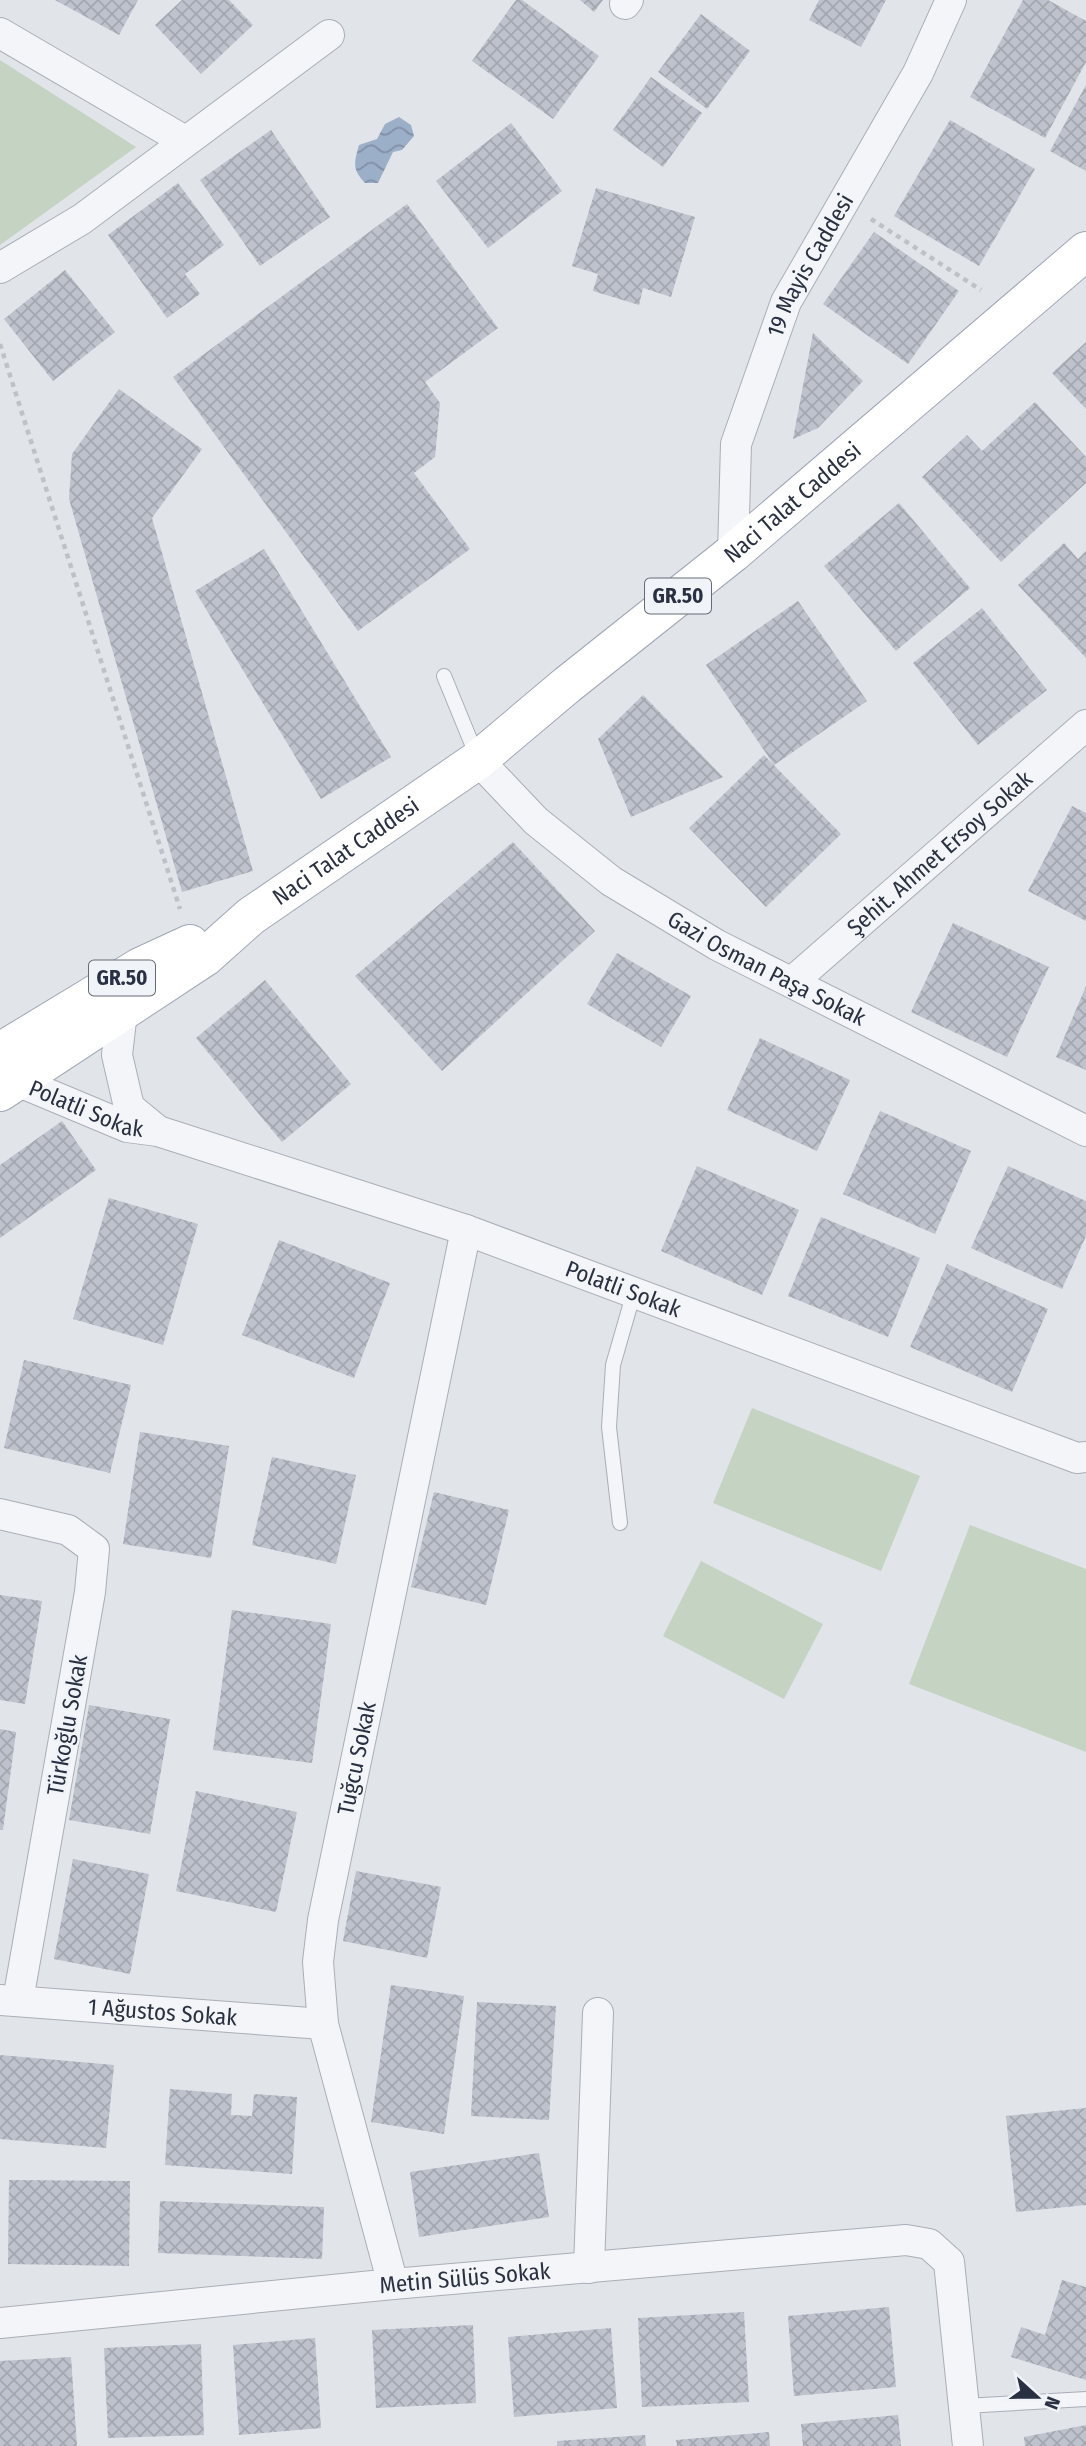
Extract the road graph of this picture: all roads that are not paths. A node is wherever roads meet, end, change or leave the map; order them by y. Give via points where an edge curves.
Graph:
1 (951, 0) edge
2 (0, 33) edge
3 (329, 35) dead end
4 (185, 141) junction
5 (1086, 251) edge
6 (0, 268) edge
7 (733, 553) junction
8 (444, 676) dead end
9 (1086, 725) edge
10 (478, 760) junction
11 (251, 916) junction
12 (792, 982) junction
13 (122, 1012) junction
14 (6, 1075) edge
15 (1086, 1130) edge
16 (159, 1131) junction
17 (466, 1230) junction
18 (634, 1292) junction
19 (1086, 1457) edge
20 (0, 1514) edge
21 (620, 1523) dead end
22 (9, 2000) edge
23 (598, 2013) dead end
24 (323, 2024) junction
25 (589, 2268) junction
26 (393, 2284) junction
27 (0, 2323) edge
28 (1086, 2399) edge
29 (964, 2406) junction
30 (968, 2446) edge

1 - 7 street, 19 Mayis Caddesi via 918,74 786,302 736,444
2 - 4 street
3 - 4 street
4 - 6 street via 82,219
5 - 7 main road, Naci Talat Caddesi / GR.50
7 - 10 main road, Naci Talat Caddesi / GR.50
8 - 10 lane
9 - 12 street, Şehit. Ahmet Ersoy Sokak
10 - 11 main road, Naci Talat Caddesi / GR.50
10 - 12 street, Gazi Osman Paşa Sokak via 536,821 611,881 717,945
11 - 13 main road, Naci Talat Caddesi / GR.50 via 205,957
11 - 14 main road, Naci Talat Caddesi / GR.50 via 141,967
12 - 15 street, Gazi Osman Paşa Sokak
13 - 14 main road, Naci Talat Caddesi / GR.50
13 - 16 street, Polatli Sokak via 117,1055 129,1107
14 - 16 street, Polatli Sokak via 127,1128
16 - 17 street, Polatli Sokak
17 - 18 street, Polatli Sokak
17 - 24 street, Tuğcu Sokak via 323,1920 318,1962
18 - 19 street, Polatli Sokak via 969,1419 1077,1458
18 - 21 lane via 613,1365 609,1427
20 - 22 street, Türkoğlu Sokak via 68,1530 94,1549 90,1592
22 - 24 street, 1 Ağustos Sokak
23 - 25 street
24 - 26 street, Tuğcu Sokak
25 - 26 street, Metin Sülüs Sokak
25 - 29 street, Metin Sülüs Sokak via 906,2240 929,2244 948,2262
26 - 27 street, Metin Sülüs Sokak
28 - 29 lane
29 - 30 street

